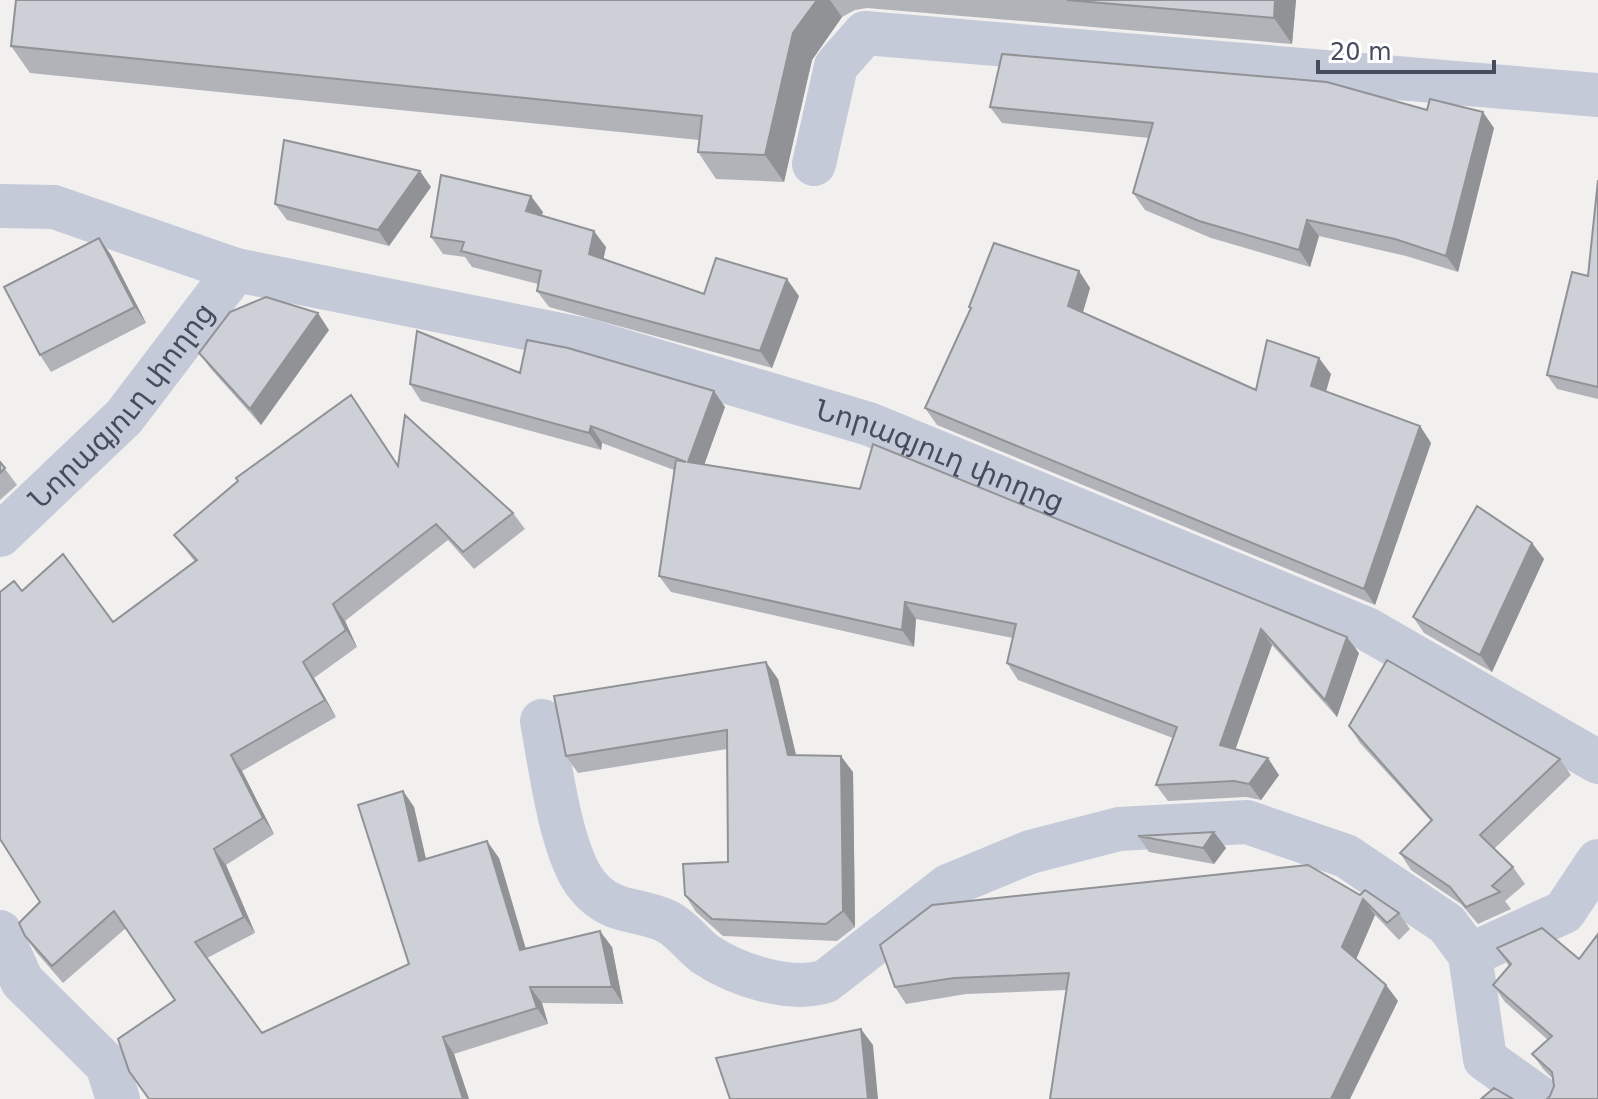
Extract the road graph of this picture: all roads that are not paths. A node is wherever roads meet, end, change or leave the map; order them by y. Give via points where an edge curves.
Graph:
1 (1598, 95) edge
2 (814, 164) dead end
3 (0, 206) edge
4 (236, 270) junction
5 (0, 535) edge
6 (542, 721) dead end
7 (1598, 762) edge
8 (1598, 861) edge
9 (0, 932) edge
10 (1470, 955) junction
11 (118, 1099) edge
12 (1541, 1099) edge

1 - 2 street via 865,33 836,66
3 - 4 street, Նորագյուղ փողոց via 54,207
4 - 5 street, Նորագյուղ փողոց via 124,417
4 - 7 street, Նորագյուղ փողոց via 586,340 869,424 1367,629
6 - 10 street via 564,829 587,885 613,908 659,918 715,959 789,986 826,981 948,886 1030,852 1119,829 1247,822 1346,856 1447,924
8 - 10 street via 1564,912
9 - 11 street via 22,981 107,1065
10 - 12 street via 1485,1059

